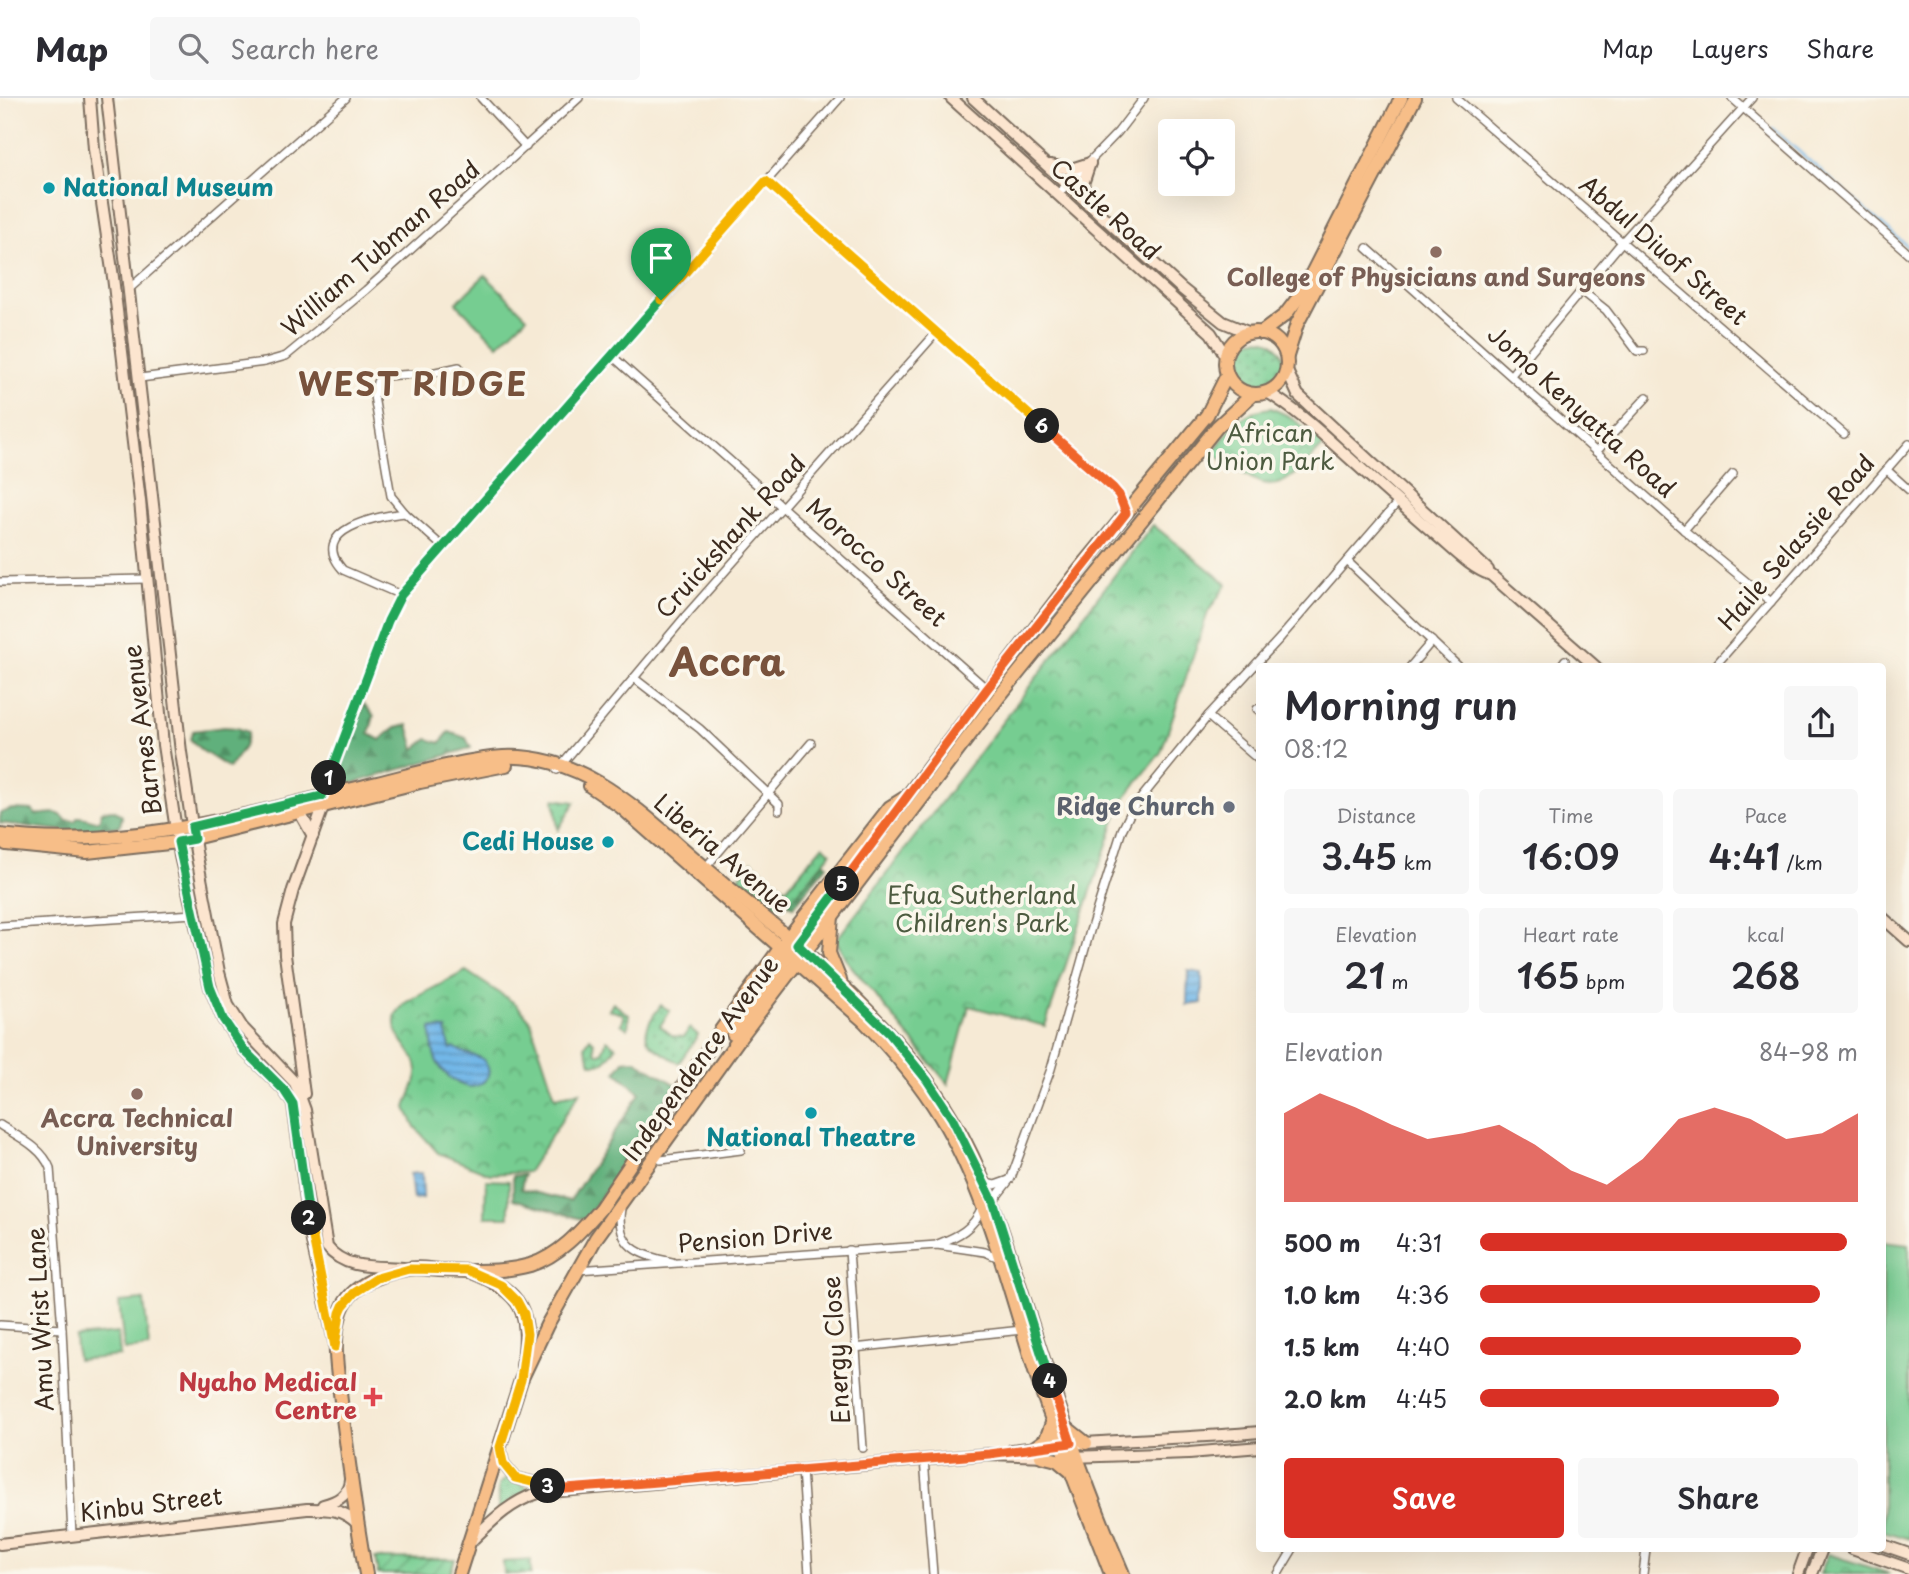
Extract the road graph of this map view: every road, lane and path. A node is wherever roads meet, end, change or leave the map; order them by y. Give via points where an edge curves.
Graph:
1 (90, 98) edge
2 (107, 98) edge
3 (346, 98) edge
4 (481, 98) edge
5 (579, 98) edge
6 (840, 98) edge
7 (951, 98) edge
8 (973, 98) edge
9 (1144, 98) edge
10 (1401, 98) edge
11 (1415, 98) edge
12 (1456, 98) edge
13 (1732, 98) edge
14 (1752, 98) edge
15 (1743, 108) junction
16 (526, 147) junction
17 (1045, 163) junction
18 (1090, 163) junction
19 (766, 181) junction
20 (1067, 186) junction
21 (1057, 195) junction
22 (1088, 204) junction
23 (1622, 242) junction
24 (1367, 248) dead end
25 (1909, 254) edge
26 (129, 289) junction
27 (1582, 291) junction
28 (937, 332) junction
29 (1256, 333) junction
30 (1644, 351) dead end
31 (611, 355) junction
32 (1287, 356) junction
33 (1226, 357) junction
34 (458, 367) dead end
35 (1287, 371) junction
36 (1227, 375) junction
37 (1511, 375) junction
38 (139, 378) junction
39 (1267, 392) junction
40 (1253, 394) junction
41 (1647, 397) dead end
42 (1844, 434) dead end
43 (1909, 444) edge
44 (1597, 452) junction
45 (1887, 470) junction
46 (1732, 474) dead end
47 (1909, 490) edge
48 (1119, 495) junction
49 (1140, 497) junction
50 (1398, 502) junction
51 (783, 506) junction
52 (405, 513) junction
53 (1126, 513) junction
54 (1684, 530) junction
55 (443, 547) junction
56 (1347, 561) junction
57 (1491, 575) junction
58 (147, 579) junction
59 (0, 582) edge
60 (401, 595) junction
61 (1771, 602) junction
62 (1432, 641) junction
63 (1257, 663) edge
64 (1413, 663) edge
65 (1455, 663) edge
66 (1591, 663) edge
67 (1718, 663) edge
68 (1256, 664) edge
69 (634, 678) junction
70 (987, 689) junction
71 (1208, 716) junction
72 (811, 743) dead end
73 (1256, 758) edge
74 (559, 767) junction
75 (768, 793) junction
76 (323, 801) junction
77 (779, 810) dead end
78 (300, 813) junction
79 (193, 833) junction
80 (0, 835) edge
81 (177, 836) junction
82 (313, 836) junction
83 (0, 843) edge
84 (705, 868) junction
85 (194, 914) junction
86 (832, 915) junction
87 (1886, 921) edge
88 (0, 926) edge
89 (1909, 941) edge
90 (793, 950) junction
91 (845, 990) junction
92 (299, 1046) junction
93 (277, 1063) junction
94 (305, 1110) junction
95 (0, 1125) edge
96 (741, 1150) dead end
97 (661, 1160) dead end
98 (1010, 1180) junction
99 (985, 1183) junction
100 (622, 1202) junction
101 (988, 1205) junction
102 (937, 1245) junction
103 (849, 1250) junction
104 (1000, 1258) junction
105 (676, 1263) junction
106 (409, 1269) junction
107 (467, 1270) junction
108 (576, 1270) junction
109 (0, 1325) edge
110 (62, 1329) junction
111 (1022, 1330) junction
112 (335, 1347) junction
113 (854, 1348) junction
114 (521, 1380) junction
115 (1059, 1425) junction
116 (1256, 1432) edge
117 (1086, 1443) junction
118 (1065, 1444) junction
119 (500, 1447) junction
120 (1256, 1447) edge
121 (863, 1448) dead end
122 (1038, 1451) junction
123 (1070, 1457) junction
124 (924, 1459) junction
125 (802, 1469) junction
126 (1069, 1470) junction
127 (350, 1475) junction
128 (566, 1489) junction
129 (307, 1508) junction
130 (356, 1523) junction
131 (72, 1535) junction
132 (0, 1544) edge
133 (468, 1544) junction
134 (1886, 1546) edge
135 (1291, 1552) edge
136 (1646, 1552) edge
137 (1806, 1552) edge
138 (1822, 1552) edge
139 (1861, 1552) edge
140 (1909, 1554) edge
141 (1909, 1569) edge
142 (366, 1574) edge
143 (459, 1574) edge
144 (809, 1574) edge
145 (933, 1574) edge
146 (1111, 1574) edge
147 (1123, 1574) edge
148 (1278, 1574) edge
149 (1643, 1574) edge
150 (1798, 1574) edge
151 (1812, 1574) edge

1 - 58 main road, Barnes Avenue
2 - 26 main road, Barnes Avenue
3 - 26 street
4 - 16 street
5 - 16 street, William Tubman Road
6 - 19 street
7 - 21 main road, Castle Road
8 - 17 main road, Castle Road
9 - 18 street
10 - 29 main road via 1302,293 1285,315
11 - 32 main road via 1297,324
12 - 23 street, Abdul Diuof Street
13 - 15 street
14 - 15 street
15 - 23 street
15 - 25 street
16 - 38 street, William Tubman Road via 286,356
17 - 18 main road via 1071,170
17 - 20 main road, Castle Road
18 - 20 street
18 - 22 main road via 1083,184
19 - 28 street
19 - 31 street
20 - 21 street
20 - 22 main road, Castle Road
21 - 33 main road, Castle Road via 1211,333
22 - 29 main road, Castle Road via 1209,312
23 - 27 street
23 - 42 street, Abdul Diuof Street
24 - 37 street, Jomo Kenyatta Road
26 - 38 main road, Barnes Avenue
27 - 30 street via 1606,310 1637,351
27 - 37 street
28 - 48 street
28 - 51 street, Cruickshank Road
29 - 32 main road via 1273,337
29 - 33 main road via 1239,337
31 - 51 street, Morocco Street
31 - 55 street
32 - 35 main road
33 - 36 main road
34 - 52 street via 386,374 377,382 374,404 389,489
35 - 39 main road
35 - 57 main road via 1298,395
36 - 40 main road via 1237,388
36 - 49 main road via 1207,415
37 - 44 street, Jomo Kenyatta Road
38 - 79 main road, Barnes Avenue
39 - 40 main road
39 - 50 main road via 1309,422
40 - 86 main road, Independence Avenue via 1217,427 998,698
41 - 44 street
43 - 45 street, Haile Selassie Road
44 - 54 street, Jomo Kenyatta Road
45 - 47 street
45 - 61 street, Haile Selassie Road
46 - 54 street
48 - 49 street
48 - 53 street
49 - 53 main road
50 - 56 street, Pension Drive
50 - 57 main road via 1470,563
51 - 69 street, Cruickshank Road
51 - 70 street, Morocco Street
52 - 55 street
52 - 60 street via 351,526 339,536 333,550 343,570
53 - 70 main road
54 - 61 street, Jomo Kenyatta Road
55 - 60 street
56 - 62 street
56 - 63 street, Pension Drive
57 - 66 main road
58 - 59 street
58 - 81 main road, Barnes Avenue
60 - 76 street
61 - 67 street, Haile Selassie Road
62 - 64 street
62 - 65 street
68 - 71 street, Pension Drive
69 - 74 street, Cruickshank Road
69 - 75 street via 700,729
70 - 90 main road
71 - 73 street
71 - 98 street, Pension Drive via 1143,793 1122,830 1051,1069
72 - 75 street
74 - 76 main road, Liberia Avenue via 496,766
74 - 84 main road, Liberia Avenue via 609,787
74 - 90 main road, Liberia Avenue via 621,807
75 - 77 street
75 - 84 street
76 - 78 main road, Liberia Avenue
76 - 79 main road, Liberia Avenue
76 - 82 main road
78 - 79 main road, Liberia Avenue
78 - 82 main road
79 - 81 main road, Liberia Avenue
79 - 93 main road, Barnes Avenue via 228,1005 242,1027
80 - 81 main road, Liberia Avenue via 84,840
81 - 83 main road, Liberia Avenue via 87,852
81 - 85 main road, Barnes Avenue
82 - 92 main road via 284,925
84 - 90 main road, Liberia Avenue
85 - 88 street
85 - 112 main road, Barnes Avenue via 210,987 223,1019 293,1104 311,1237
86 - 90 main road, Independence Avenue
86 - 91 main road via 830,953
87 - 89 main road
90 - 91 main road, Liberia Avenue
90 - 100 main road, Independence Avenue via 722,1063
90 - 101 main road, Liberia Avenue via 874,1031 919,1084
90 - 107 main road, Independence Avenue via 721,1030 600,1209 578,1234 531,1265
91 - 99 main road, Liberia Avenue via 889,1033 927,1080
92 - 93 main road via 291,1062
92 - 94 main road
93 - 94 main road, Barnes Avenue via 295,1083
94 - 106 main road, Barnes Avenue via 327,1247 336,1258 350,1263
95 - 110 street, Amu Wrist Lane via 39,1150 50,1168
96 - 97 street
98 - 99 street
98 - 101 street, Pension Drive
99 - 101 main road, Liberia Avenue
100 - 105 street via 621,1230 629,1247 650,1258
100 - 108 main road, Independence Avenue
101 - 102 street, Pension Drive via 962,1234
101 - 104 main road, Liberia Avenue
101 - 115 main road, Liberia Avenue
102 - 103 street, Pension Drive
102 - 104 street, Pension Drive
103 - 105 street, Pension Drive
103 - 113 street, Energy Close
104 - 111 main road, Liberia Avenue
105 - 108 street, Pension Drive
106 - 107 main road, Independence Avenue
106 - 112 main road, Independence Avenue via 377,1278 354,1293 340,1313
107 - 114 main road via 501,1285 524,1314 527,1334
108 - 114 main road, Independence Avenue
109 - 110 street
110 - 131 street, Amu Wrist Lane
111 - 113 street
111 - 115 main road, Liberia Avenue
112 - 127 main road, Barnes Avenue
113 - 121 street, Energy Close
114 - 119 main road, Independence Avenue
115 - 117 main road
115 - 118 main road, Liberia Avenue
115 - 122 main road
116 - 117 main road
117 - 118 main road
118 - 122 main road
118 - 123 main road, Liberia Avenue
119 - 128 main road via 503,1463 515,1478
119 - 133 main road, Independence Avenue
120 - 123 main road
122 - 123 main road
122 - 124 main road
122 - 126 main road
123 - 126 main road, Liberia Avenue
123 - 147 main road, Liberia Avenue
124 - 125 main road
124 - 145 street
125 - 128 main road
125 - 144 street
126 - 146 main road, Liberia Avenue
127 - 129 main road via 350,1486 340,1499
127 - 130 main road, Barnes Avenue
128 - 133 main road via 523,1498
129 - 130 main road via 335,1509
129 - 131 main road, Kinbu Street
130 - 142 main road, Barnes Avenue
131 - 132 main road, Kinbu Street
133 - 143 main road, Independence Avenue
134 - 140 main road
135 - 148 street
136 - 149 street
137 - 150 main road
138 - 151 main road
139 - 141 main road

